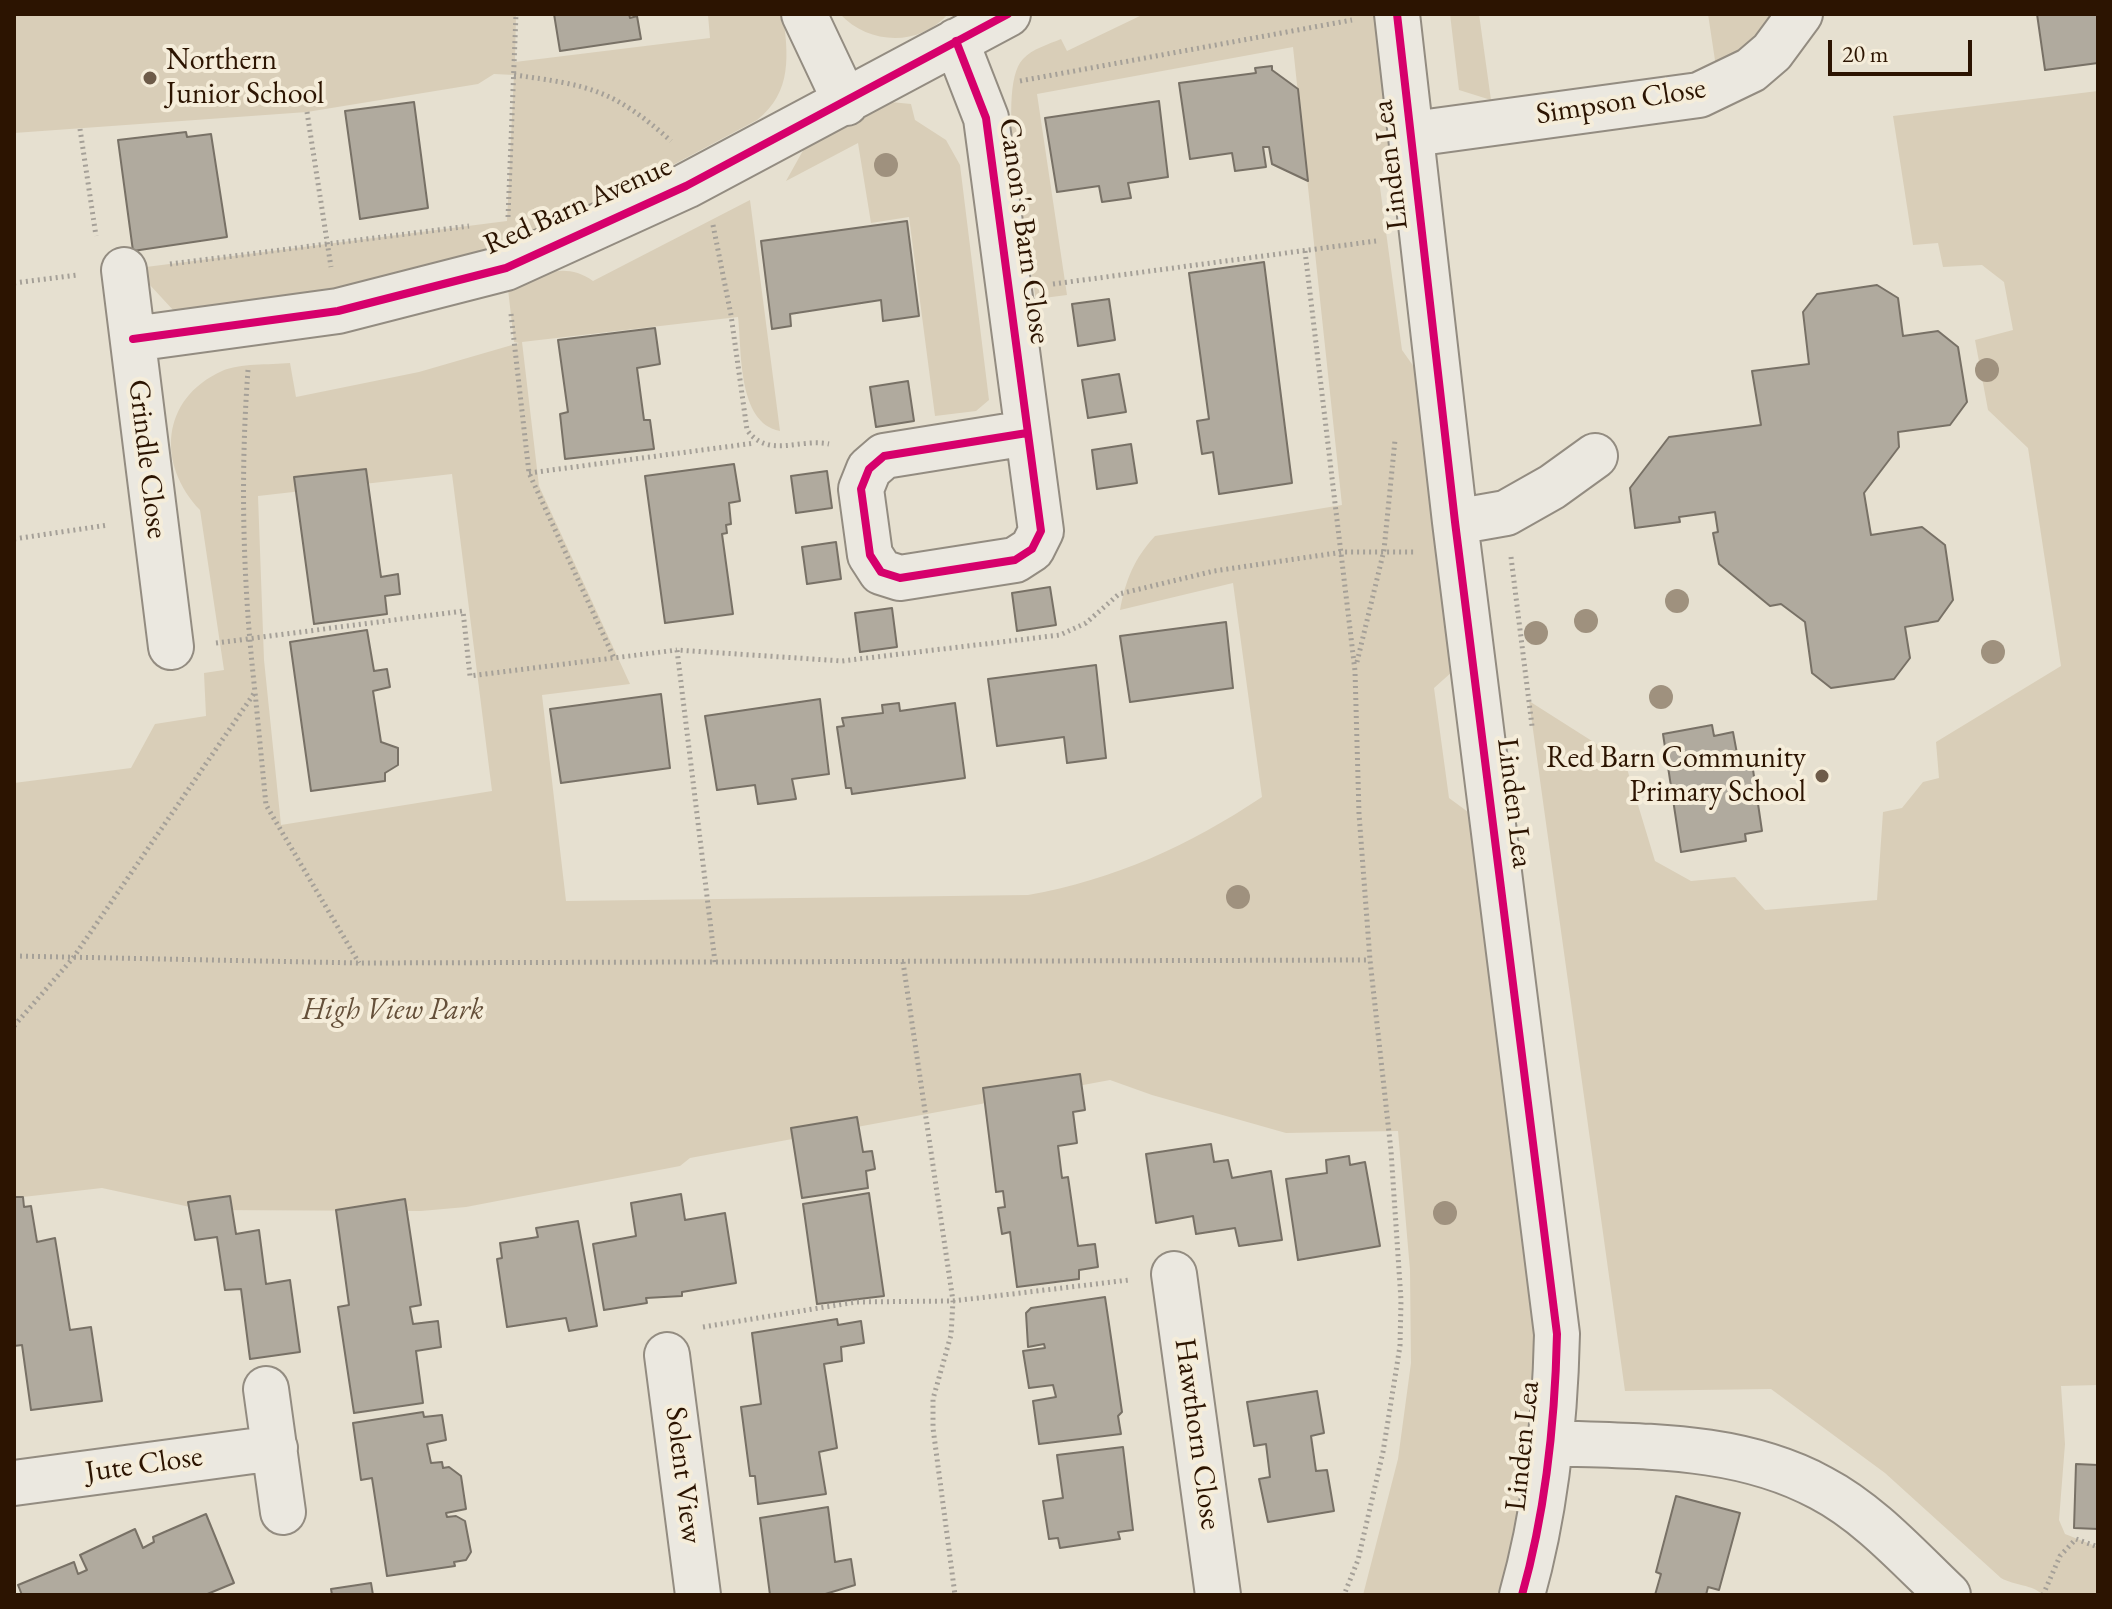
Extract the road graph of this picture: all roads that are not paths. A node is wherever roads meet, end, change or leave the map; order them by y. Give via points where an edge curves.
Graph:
1 (804, 14) edge
2 (1008, 14) edge
3 (1800, 14) edge
4 (1380, 16) edge
5 (956, 41) junction
6 (846, 103) junction
7 (1413, 134) junction
8 (113, 271) road end
9 (133, 339) junction
10 (1027, 433) junction
11 (1595, 456) dead end
12 (1457, 538) junction
13 (171, 647) road end
14 (1174, 1274) road end
15 (667, 1355) road end
16 (266, 1389) dead end
17 (1551, 1443) junction
18 (275, 1448) junction
19 (14, 1483) edge
20 (283, 1512) dead end
21 (698, 1595) edge
22 (1218, 1595) edge
23 (1522, 1595) edge
24 (1948, 1595) edge

1 - 6 street
2 - 5 street, Red Barn Avenue
3 - 7 street, Simpson Close via 1751,70 1699,95
4 - 7 street, Linden Lea
5 - 6 street, Red Barn Avenue
5 - 10 street, Canon's Barn Close via 986,118
6 - 9 street, Red Barn Avenue via 693,182 506,268 338,311
7 - 12 street, Linden Lea
8 - 9 street, Grindle Close
9 - 13 street, Grindle Close
10 - 10 street, Canon's Barn Close via 1041,531 1032,549 1015,560 900,578 881,572 870,555 861,489 869,469 884,456
11 - 12 street via 1552,487
12 - 17 street, Linden Lea via 1557,1334
14 - 22 street, Hawthorn Close
15 - 21 street, Solent View
16 - 18 street
17 - 23 street, Linden Lea
17 - 24 street via 1744,1457 1820,1487 1843,1502
18 - 19 street, Jute Close
18 - 20 street

